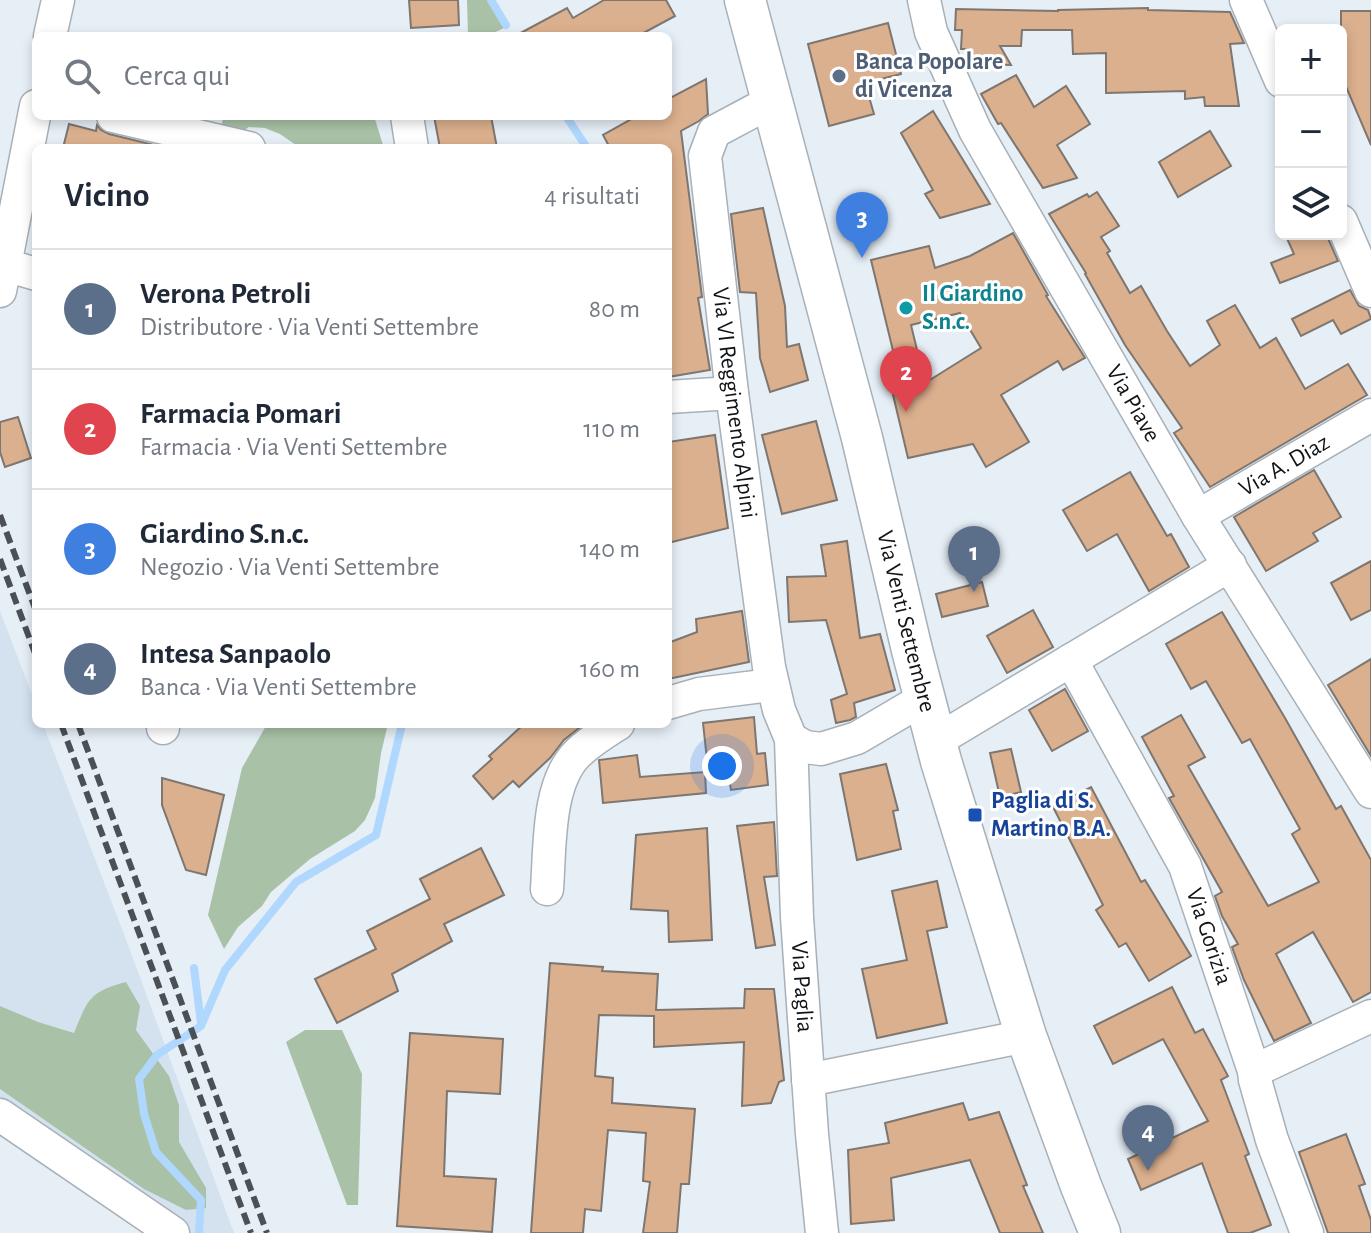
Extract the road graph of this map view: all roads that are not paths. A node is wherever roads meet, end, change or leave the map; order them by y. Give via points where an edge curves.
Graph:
1 (58, 0) edge
2 (745, 0) edge
3 (924, 0) edge
4 (1246, 0) edge
5 (51, 32) edge
6 (1275, 67) edge
7 (772, 101) junction
8 (34, 120) edge
9 (130, 120) edge
10 (408, 120) edge
11 (232, 144) edge
12 (411, 144) edge
13 (1347, 235) edge
14 (14, 277) edge
15 (1371, 291) edge
16 (732, 393) junction
17 (672, 397) edge
18 (1371, 415) edge
19 (1198, 516) junction
20 (1230, 565) junction
21 (1071, 660) junction
22 (772, 685) junction
23 (925, 698) junction
24 (672, 702) edge
25 (611, 728) edge
26 (791, 739) junction
27 (936, 741) junction
28 (1371, 792) edge
29 (547, 889) dead end
30 (1371, 1016) edge
31 (1026, 1036) junction
32 (1254, 1071) junction
33 (808, 1080) junction
34 (0, 1115) edge
35 (173, 1233) edge
36 (822, 1233) edge
37 (1100, 1233) edge
38 (1307, 1233) edge

1 - 5 street
2 - 7 main road, Via Venti Settembre
3 - 19 street, Via Piave via 931,32 975,130
4 - 6 street
7 - 16 street, Via VI Reggimento Alpini via 714,132 705,156
7 - 23 main road, Via Venti Settembre
8 - 14 street
9 - 11 street
10 - 12 street
13 - 15 street
16 - 17 street
16 - 22 street, Via VI Reggimento Alpini
18 - 19 street, Via A. Diaz
19 - 20 street, Via Piave
20 - 21 street
20 - 28 street, Via Piave
21 - 27 street
21 - 32 street, Via Gorizia via 1185,866
22 - 24 street
22 - 26 street, Via VI Reggimento Alpini
23 - 26 street via 857,738 821,749
23 - 27 main road, Via Venti Settembre
25 - 29 street via 574,756 562,778 553,810
26 - 33 street, Via Paglia
27 - 31 main road, Via Venti Settembre
30 - 32 street
31 - 33 street
31 - 37 main road, Via Venti Settembre
32 - 38 street, Via Gorizia via 1272,1140
33 - 36 street, Via Paglia
34 - 35 street

